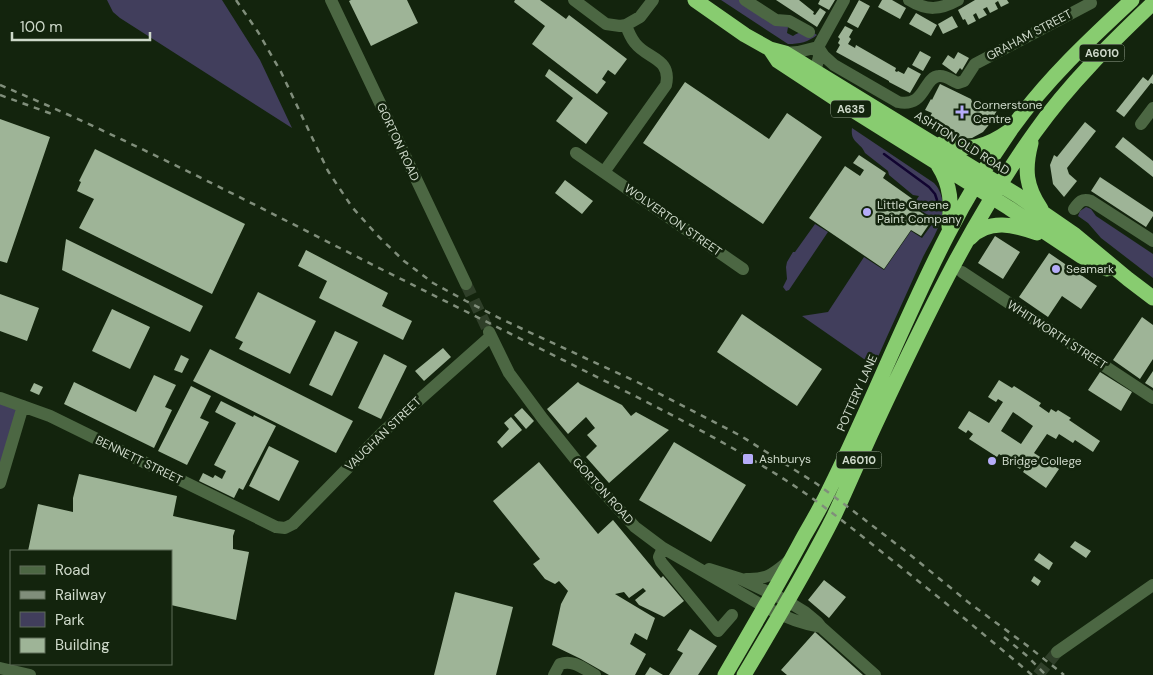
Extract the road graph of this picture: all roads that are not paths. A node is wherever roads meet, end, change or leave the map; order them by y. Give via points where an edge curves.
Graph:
1 (331, 0) edge
2 (574, 0) edge
3 (653, 0) edge
4 (695, 0) edge
5 (745, 0) edge
6 (844, 0) edge
7 (909, 0) edge
8 (958, 0) edge
9 (1132, 0) edge
10 (1091, 3) dead end
11 (1153, 3) edge
12 (626, 25) junction
13 (809, 32) dead end
14 (818, 47) junction
15 (770, 49) junction
16 (785, 53) junction
17 (815, 71) junction
18 (1084, 73) junction
19 (1153, 108) edge
20 (1141, 124) dead end
21 (1012, 129) junction
22 (1034, 132) junction
23 (928, 140) junction
24 (576, 153) dead end
25 (938, 164) junction
26 (604, 172) junction
27 (992, 179) junction
28 (983, 192) junction
29 (1074, 209) dead end
30 (1046, 214) junction
31 (948, 233) junction
32 (1055, 240) junction
33 (1153, 241) edge
34 (966, 242) junction
35 (743, 269) dead end
36 (962, 272) dead end
37 (1128, 279) junction
38 (466, 284) tunnel mouth
39 (1153, 298) edge
40 (490, 334) joint
41 (0, 398) edge
42 (1153, 398) edge
43 (870, 404) junction
44 (23, 406) junction
45 (0, 483) edge
46 (276, 527) joint
47 (663, 548) junction
48 (793, 557) junction
49 (683, 560) junction
50 (673, 576) junction
51 (741, 579) junction
52 (1153, 585) edge
53 (772, 594) junction
54 (788, 601) junction
55 (765, 607) junction
56 (780, 615) junction
57 (732, 616) dead end
58 (821, 628) junction
59 (1057, 652) tunnel mouth
60 (0, 668) edge
61 (30, 675) edge
62 (554, 675) edge
63 (595, 675) edge
64 (725, 675) edge
65 (744, 675) edge
66 (876, 675) edge

1 - 38 street, GORTON ROAD
2 - 12 street via 606,24
3 - 12 street via 640,17
4 - 15 highway, ASHTON OLD ROAD / A635
5 - 13 street via 776,20 789,21
6 - 14 street
7 - 8 street via 933,8
9 - 21 highway, A6010 via 1061,68
10 - 14 street, GRAHAM STREET via 975,64 964,81 958,83 936,76 920,96 903,103 834,65
11 - 18 highway, A6010
12 - 26 street via 636,44 663,64 668,75 666,85
14 - 16 street
14 - 17 street
15 - 16 highway, ASHTON OLD ROAD / A635
15 - 25 highway, ASHTON OLD ROAD / A635 via 778,61
16 - 17 highway, ASHTON OLD ROAD / A635
17 - 23 highway, ASHTON OLD ROAD / A635
18 - 22 highway, A6010
18 - 27 highway via 1069,78 1023,132
19 - 20 street
21 - 23 highway via 977,147 949,146
21 - 27 highway, A6010
22 - 27 highway, A6010
22 - 30 highway via 1027,178
23 - 27 highway, ASHTON OLD ROAD / A635
24 - 26 street, WOLVERTON STREET
25 - 28 highway, ASHTON OLD ROAD / A635
25 - 31 highway via 949,187
26 - 35 street, WOLVERTON STREET
27 - 28 highway, POTTERY LANE / A6010
27 - 28 highway, POTTERY LANE / A6010
27 - 30 highway, ASHTON OLD ROAD / A635
28 - 31 highway, POTTERY LANE / A6010
28 - 32 highway, ASHTON OLD ROAD / A635
28 - 34 highway, POTTERY LANE / A6010
28 - 43 highway
29 - 33 street via 1081,200 1091,201
30 - 37 highway, ASHTON OLD ROAD / A635
31 - 43 highway, POTTERY LANE / A6010
32 - 34 highway via 1024,228 1002,224 985,228
32 - 37 highway, ASHTON OLD ROAD / A635
34 - 54 highway, POTTERY LANE / A6010 via 833,516
36 - 42 street, WHITWORTH STREET
37 - 39 highway, ASHTON OLD ROAD / A635
40 - 46 street, VAUGHAN STREET via 383,432 293,524
40 - 47 street, GORTON ROAD via 510,373 588,475 635,527
41 - 44 street, BENNETT STREET
43 - 48 highway, POTTERY LANE / A6010
44 - 45 street
44 - 46 street, BENNETT STREET via 50,416
47 - 49 street, GORTON ROAD
47 - 50 street via 661,562
48 - 51 street via 772,574 758,579
48 - 53 highway, POTTERY LANE / A6010
49 - 50 street
49 - 51 street, GORTON ROAD
49 - 55 street, GORTON ROAD
50 - 57 street via 718,631
51 - 53 street, GORTON ROAD
52 - 59 street
53 - 54 street, GORTON ROAD
53 - 55 highway, POTTERY LANE / A6010
54 - 56 highway, POTTERY LANE / A6010
54 - 58 street, GORTON ROAD
55 - 56 street, GORTON ROAD
55 - 64 highway, POTTERY LANE / A6010
56 - 58 street, GORTON ROAD
56 - 65 highway, POTTERY LANE / A6010
58 - 66 street, GORTON ROAD
60 - 61 street
62 - 63 street via 560,664 569,662

